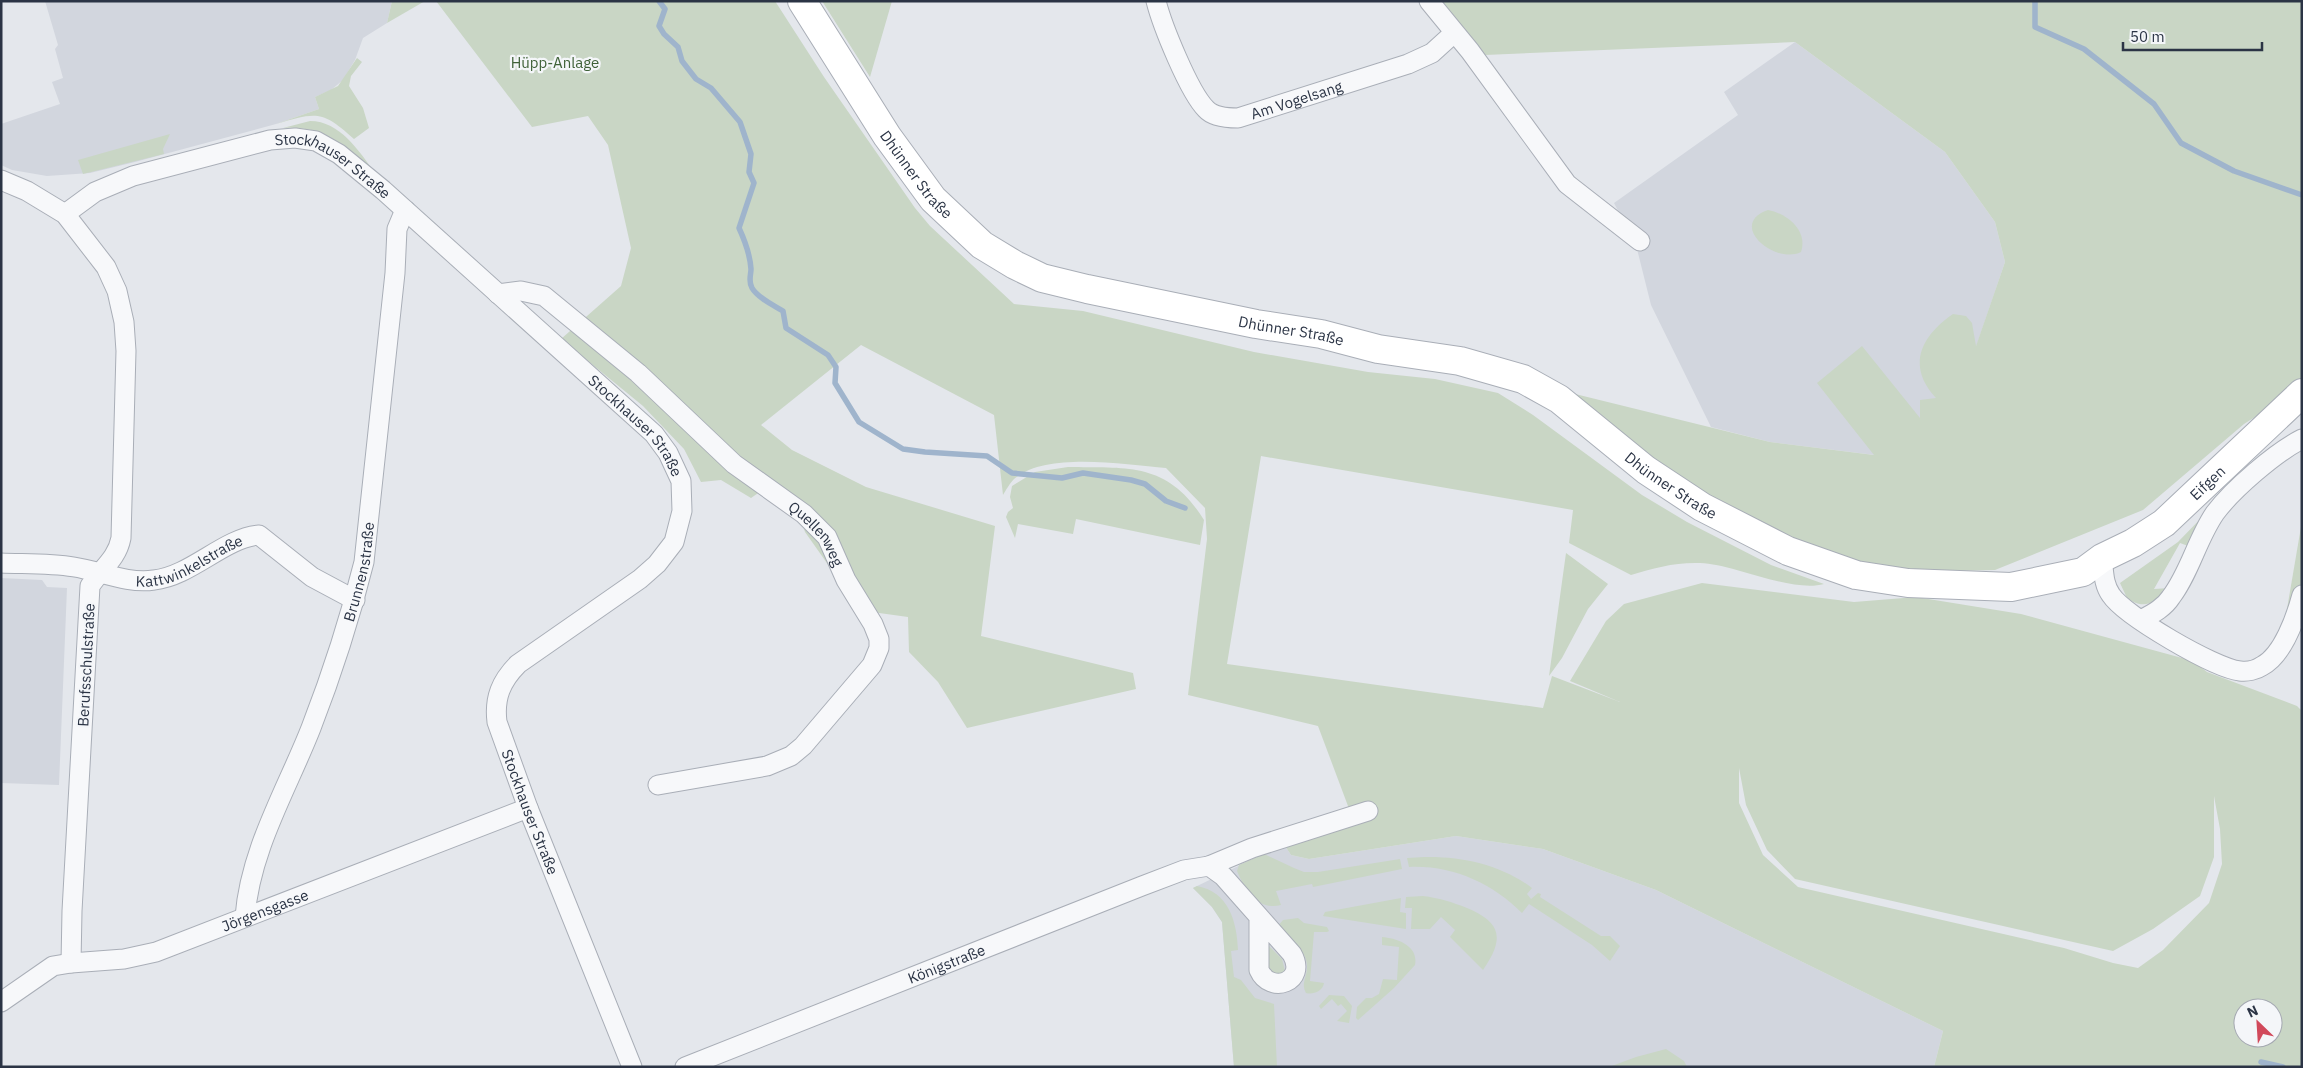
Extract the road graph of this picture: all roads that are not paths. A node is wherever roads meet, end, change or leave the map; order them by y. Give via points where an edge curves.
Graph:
1 (802, 1) edge
2 (1156, 1) edge
3 (1429, 1) edge
4 (1454, 33) junction
5 (1, 180) edge
6 (405, 210) junction
7 (65, 214) junction
8 (1640, 241) dead end
9 (498, 294) junction
10 (2302, 394) edge
11 (2302, 439) edge
12 (2102, 558) junction
13 (1, 563) edge
14 (100, 572) junction
15 (1856, 575) joint
16 (2302, 595) edge
17 (355, 600) junction
18 (2141, 620) junction
19 (658, 785) dead end
20 (528, 808) junction
21 (1368, 811) dead end
22 (1209, 866) junction
23 (245, 917) junction
24 (1259, 917) dead end
25 (71, 962) junction
26 (1, 1002) edge
27 (632, 1067) edge
28 (684, 1067) edge

1 - 15 main road, Dhünner Straße via 887,136 933,199 982,245 1015,265 1042,278 1078,287 1378,348 1460,360 1523,379 1559,399 1646,470 1702,507 1788,550
2 - 4 street, Am Vogelsang via 1162,25 1193,89 1206,110 1224,118 1238,118 1408,64 1432,52
3 - 4 street
4 - 8 street via 1567,184
5 - 7 street
6 - 7 street, Stockhauser Straße via 339,154 316,142 295,138 270,140 133,176 95,192
6 - 9 street, Stockhauser Straße
6 - 17 street, Brunnenstraße via 397,229 367,550
7 - 14 street, Berufsschulstraße via 106,267 117,291 124,322 126,380 121,538 114,559
9 - 19 street, Quellenweg via 521,291 544,296 638,373 734,464 820,528 879,639 877,657 872,666 791,756 767,766
9 - 20 street, Stockhauser Straße via 654,434 673,462 683,501 678,532 657,564 534,652 504,681 497,699 497,722
10 - 12 main road, Eifgen via 2164,523
11 - 18 street, Eifgen via 2270,459 2222,506 2210,522 2171,598
12 - 15 main road, Eifgen via 2009,574 1985,584 1915,583
12 - 18 street via 2105,586 2110,594
13 - 14 street, Kattwinkelstraße via 66,566
14 - 17 street, Kattwinkelstraße via 132,580 171,576 240,540 259,535 312,577
14 - 25 street, Berufsschulstraße via 90,586 87,620
16 - 18 street via 2292,626 2278,650 2262,666 2246,671 2218,664
17 - 23 street, Brunnenstraße via 310,728 285,785 247,889
20 - 23 street, Jörgensgasse
20 - 27 street, Stockhauser Straße
21 - 22 street, Königstraße via 1252,848
22 - 24 street via 1223,876
22 - 28 street, Königstraße via 1184,870 1142,886
23 - 25 street, Jörgensgasse via 156,952 124,959
25 - 26 street, Jörgensgasse via 53,966

